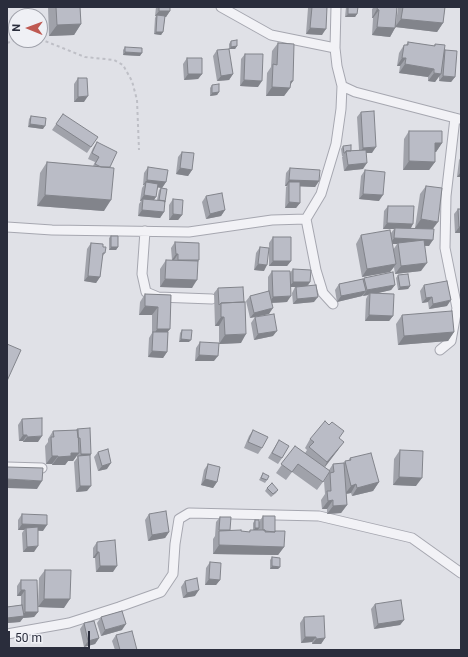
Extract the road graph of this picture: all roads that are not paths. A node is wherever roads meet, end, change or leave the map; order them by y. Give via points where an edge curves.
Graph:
1 (220, 7) edge
2 (336, 7) edge
3 (335, 48) junction
4 (342, 86) junction
5 (458, 119) edge
6 (306, 219) junction
7 (7, 227) edge
8 (146, 231) junction
9 (212, 299) dead end
10 (333, 304) dead end
11 (440, 350) dead end
12 (7, 467) edge
13 (42, 468) edge
14 (461, 572) edge
15 (7, 634) edge

1 - 3 street via 271,35
2 - 3 street
3 - 4 street
4 - 5 street via 355,92
4 - 6 street via 336,144 321,194
5 - 11 street via 446,196 445,248 457,308 451,341
6 - 8 street via 272,220 189,232
6 - 10 street via 323,293
7 - 8 street
8 - 9 street via 142,274 146,292 158,297
12 - 13 street
14 - 15 street via 412,538 319,516 189,513 179,520 173,574 161,592 69,622

